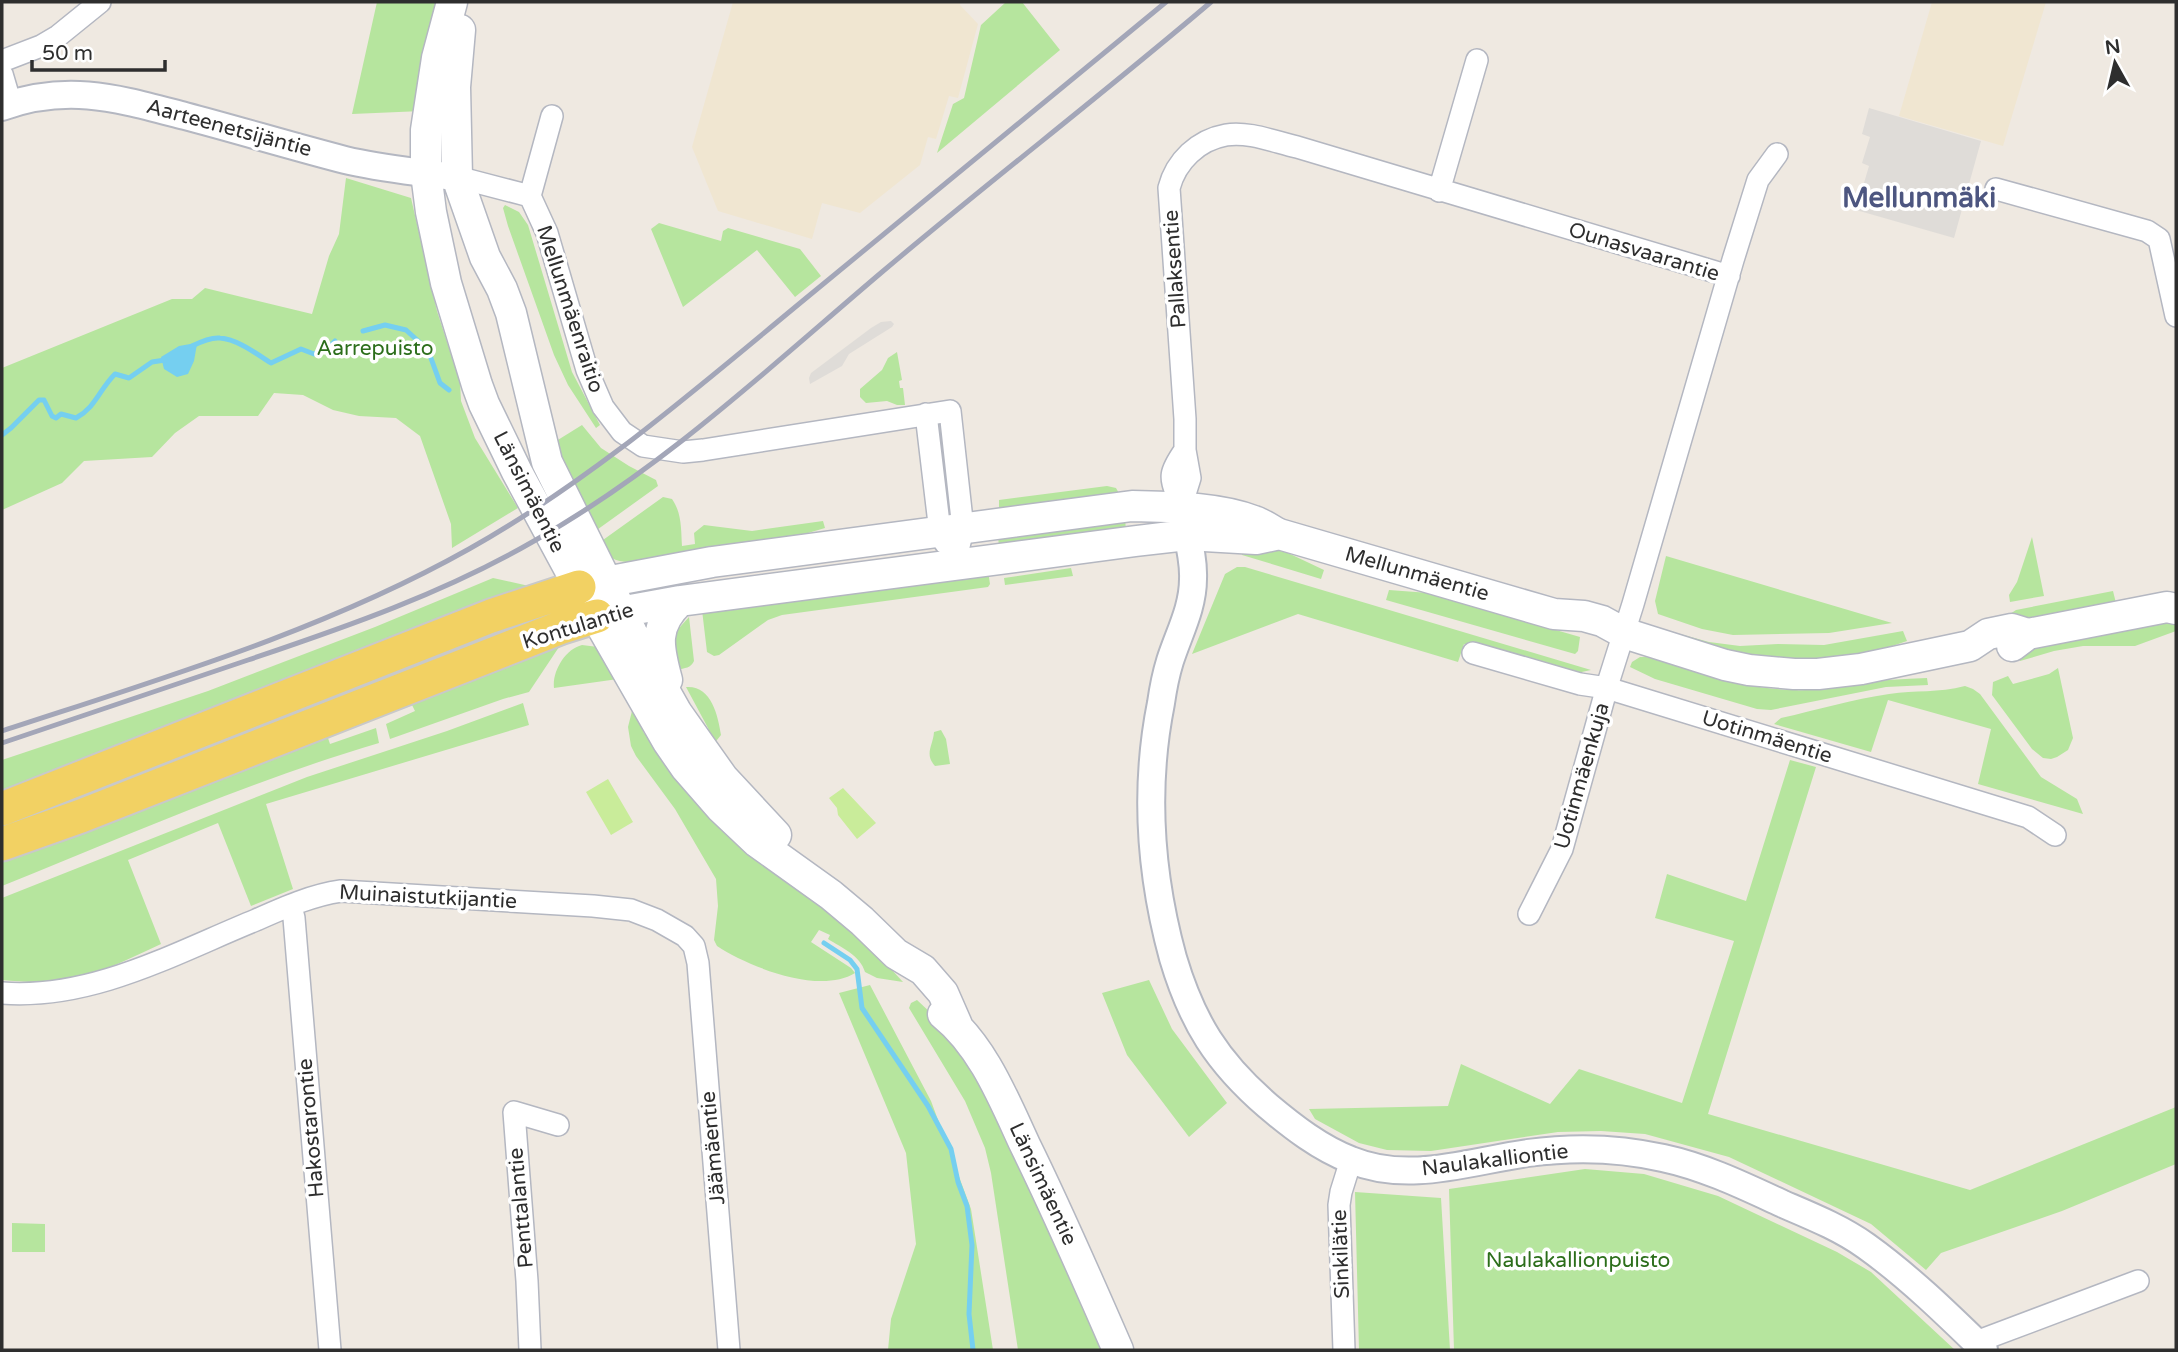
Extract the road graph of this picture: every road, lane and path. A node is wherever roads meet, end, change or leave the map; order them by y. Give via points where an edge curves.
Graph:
1 (100, 2) edge
2 (452, 2) edge
3 (462, 2) edge
4 (1478, 60) dead end
5 (2, 61) edge
6 (2, 74) edge
7 (2, 106) edge
8 (552, 116) dead end
9 (1244, 135) joint
10 (1777, 154) dead end
11 (426, 173) junction
12 (457, 177) junction
13 (1996, 189) dead end
14 (1439, 191) junction
15 (530, 196) junction
16 (1729, 276) junction
17 (2176, 316) edge
18 (926, 414) junction
19 (1184, 521) junction
20 (951, 530) junction
21 (955, 564) junction
22 (593, 583) junction
23 (680, 601) junction
24 (2173, 606) edge
25 (610, 614) junction
26 (1625, 634) junction
27 (1473, 653) dead end
28 (1607, 688) junction
29 (677, 713) junction
30 (2, 809) edge
31 (2056, 835) dead end
32 (2, 844) edge
33 (831, 895) junction
34 (291, 906) junction
35 (1529, 914) dead end
36 (694, 946) joint
37 (2, 993) edge
38 (558, 1125) dead end
39 (1351, 1160) junction
40 (2138, 1281) dead end
41 (1980, 1346) edge
42 (330, 1350) edge
43 (530, 1350) edge
44 (729, 1350) edge
45 (1118, 1350) edge
46 (1344, 1350) edge

1 - 5 street via 58,36
2 - 11 main road, Länsimäentie via 429,108
3 - 12 main road, Länsimäentie via 455,87
4 - 14 street
6 - 7 street via 7,91
7 - 11 street, Aarteenetsijäntie via 62,95 102,96 345,160
8 - 15 street
9 - 14 street, Ounasvaarantie
9 - 19 street, Pallaksentie via 1227,135 1192,150 1173,173 1169,188 1185,450 1191,478
10 - 16 street via 1758,180
11 - 12 street, Aarteenetsijäntie
11 - 22 main road, Länsimäentie via 446,283 484,404 517,472
12 - 15 street
12 - 22 main road, Länsimäentie via 477,239 511,313 547,462
13 - 17 street via 2147,231 2159,239
14 - 16 street, Ounasvaarantie
15 - 18 street, Mellunmäenraitio via 547,233 587,370 603,407 622,432 643,446 703,450
16 - 26 street, Ounasvaarantie
18 - 20 street, Mellunmäenraitio
18 - 20 street, Mellunmäenraitio via 950,411
19 - 20 main road, Kontulantie via 1132,506
19 - 21 main road, Kontulantie
19 - 26 main road, Mellunmäentie via 1241,516 1279,534 1555,614 1602,621
19 - 39 street, Naulakalliontie via 1193,590 1161,701 1150,818 1156,878 1171,947 1184,992 1216,1053 1240,1081 1297,1129
20 - 21 street, Mellunmäenraitio
20 - 22 main road, Kontulantie
21 - 23 main road, Kontulantie
22 - 25 main road, Länsimäentie
22 - 30 main road, Kontulantie via 478,621
23 - 25 main road, Kontulantie
23 - 29 main road via 668,612 660,635
24 - 26 main road, Mellunmäentie via 2028,634 2012,629 1988,634 1970,646 1851,671 1794,674 1725,665
25 - 29 main road, Länsimäentie
25 - 32 main road, Kontulantie via 562,627
25 - 33 main road, Länsimäentie via 668,742 700,784 757,842
26 - 28 street, Uotinmäenkuja
27 - 28 street, Uotinmäentie
28 - 31 street, Uotinmäentie via 2028,817
28 - 35 street, Uotinmäenkuja via 1562,849
29 - 33 main road, Länsimäentie via 723,778
33 - 45 main road, Länsimäentie via 896,954 911,982 957,1025 977,1052 1052,1199
34 - 36 street, Muinaistutkijantie via 323,894 362,891 593,906 642,914 685,936
34 - 37 street, Muinaistutkijantie via 113,979 44,993
34 - 42 street, Hakostarontie
36 - 44 street, Jäämäentie
38 - 43 street, Penttalantie via 514,1112
39 - 41 street, Naulakalliontie via 1377,1168 1417,1171 1583,1149 1636,1153 1686,1164 1816,1218 1865,1245
39 - 46 street, Sinkilätie via 1339,1205
40 - 41 street

